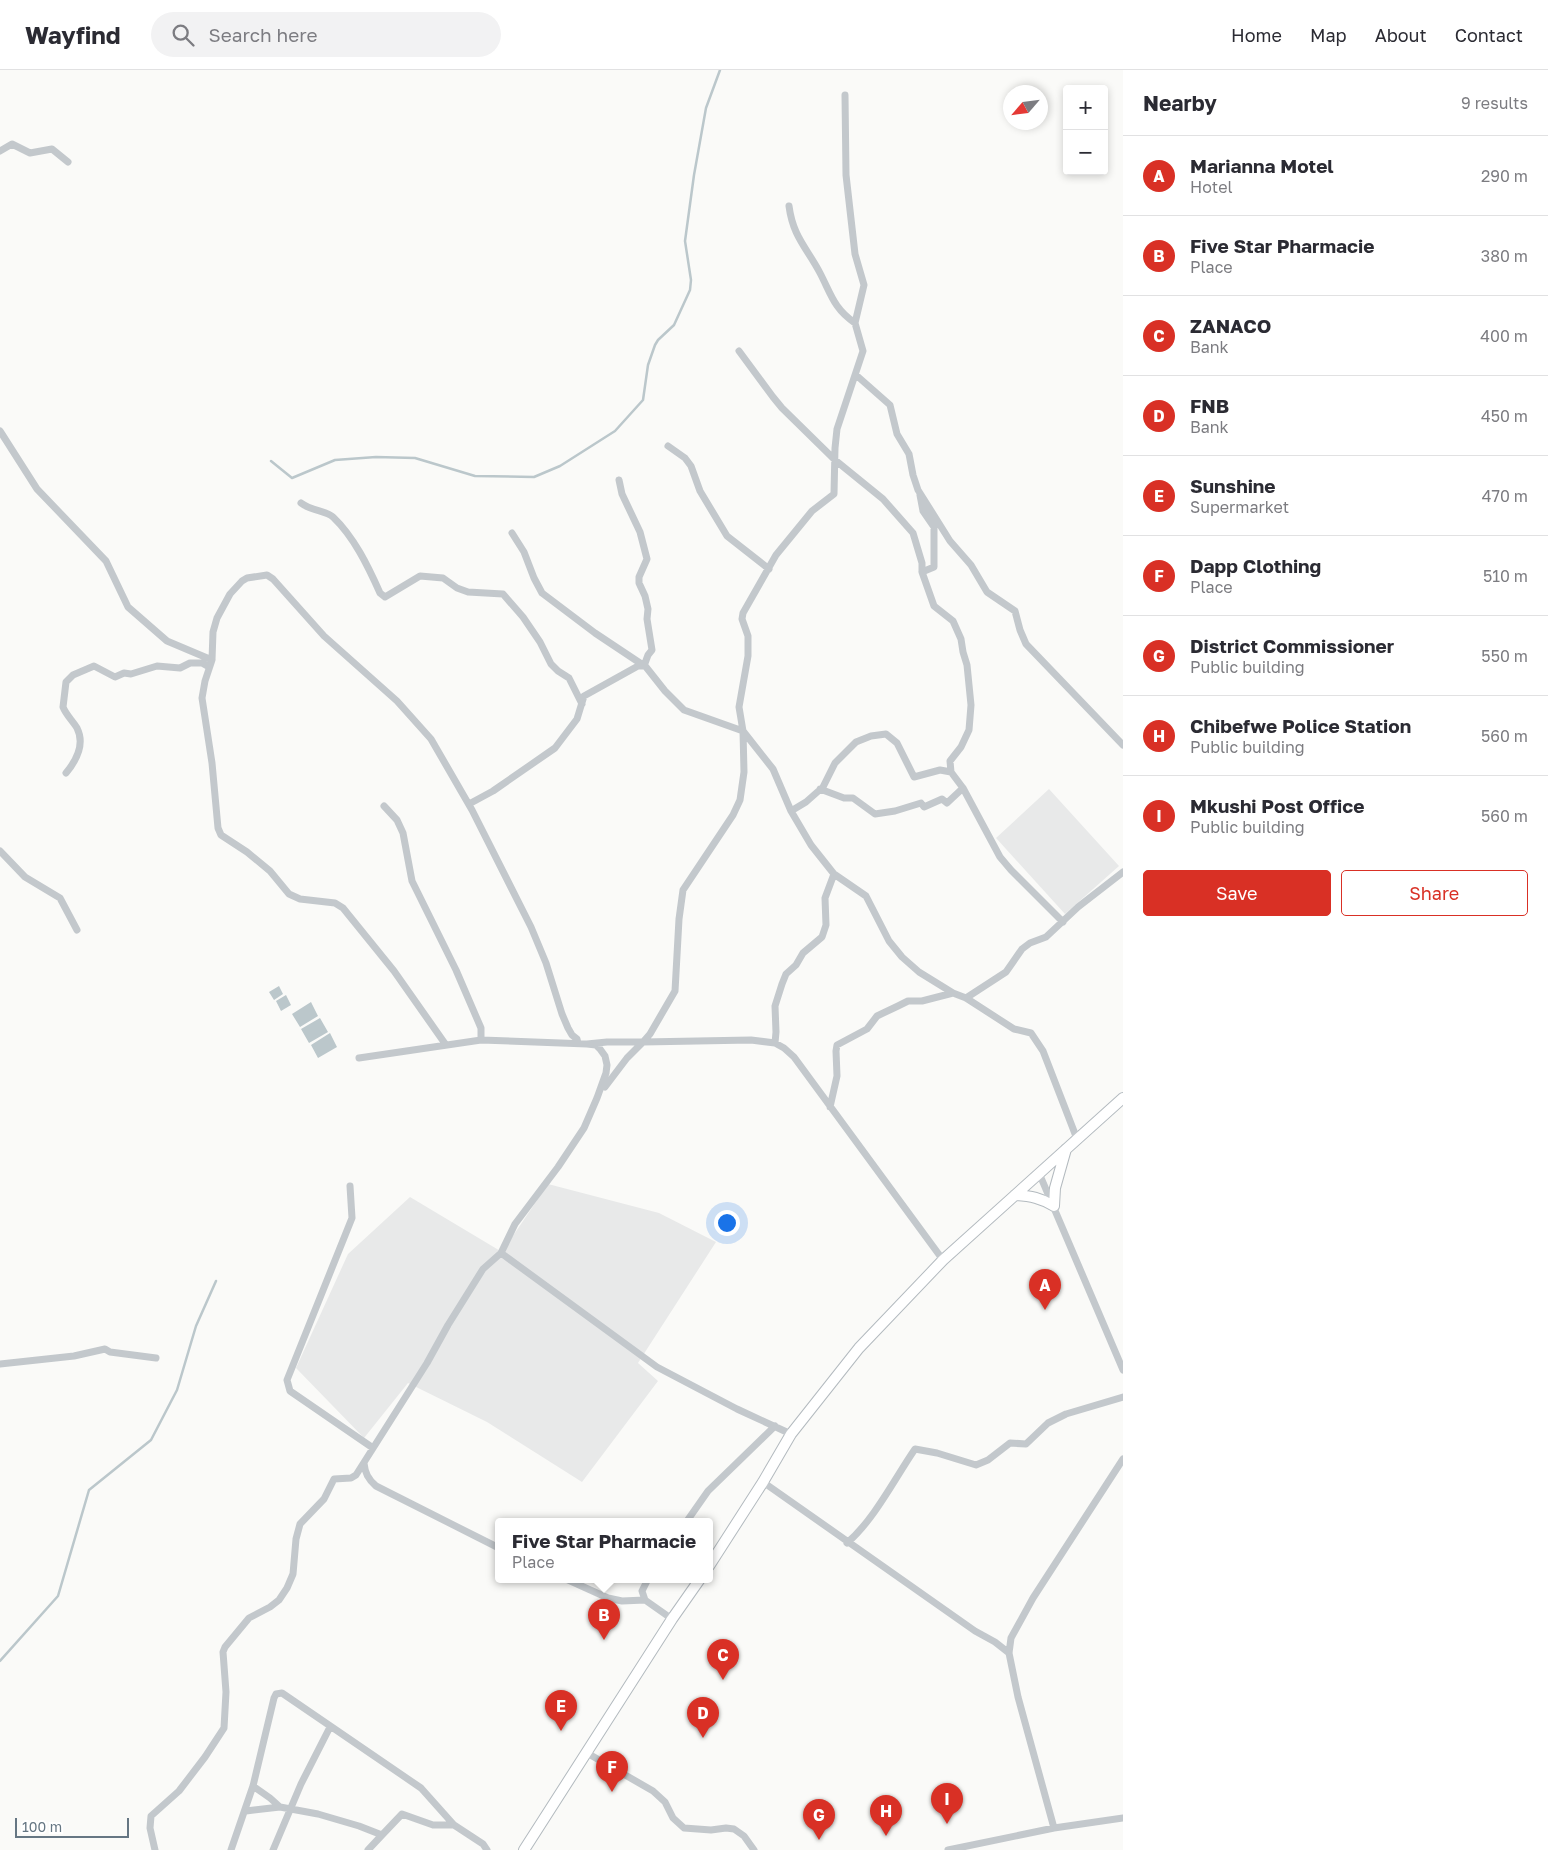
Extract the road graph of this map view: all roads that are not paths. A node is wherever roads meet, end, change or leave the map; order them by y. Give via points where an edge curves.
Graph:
1 (845, 95) dead end
2 (0, 151) edge
3 (68, 162) dead end
4 (789, 206) dead end
5 (855, 323) junction
6 (739, 351) dead end
7 (856, 375) junction
8 (0, 431) edge
9 (668, 446) dead end
10 (835, 460) junction
11 (619, 480) dead end
12 (918, 490) junction
13 (301, 503) dead end
14 (512, 532) dead end
15 (769, 569) junction
16 (922, 572) junction
17 (210, 663) junction
18 (644, 666) junction
19 (582, 704) junction
20 (743, 731) junction
21 (1123, 745) edge
22 (951, 772) junction
23 (66, 773) dead end
24 (964, 788) junction
25 (820, 789) junction
26 (469, 804) junction
27 (384, 806) dead end
28 (791, 811) junction
29 (0, 851) edge
30 (1123, 872) edge
31 (834, 874) junction
32 (1063, 922) junction
33 (78, 930) dead end
34 (953, 993) junction
35 (966, 998) junction
36 (481, 1040) junction
37 (578, 1042) junction
38 (643, 1042) junction
39 (775, 1043) junction
40 (587, 1044) junction
41 (446, 1045) junction
42 (359, 1058) dead end
43 (598, 1098) junction
44 (1123, 1098) edge
45 (830, 1107) junction
46 (1076, 1139) junction
47 (1066, 1148) junction
48 (1039, 1173) junction
49 (350, 1186) dead end
50 (1015, 1195) junction
51 (1054, 1206) junction
52 (501, 1253) junction
53 (943, 1260) junction
54 (156, 1358) dead end
55 (0, 1364) edge
56 (1123, 1370) edge
57 (1123, 1397) edge
58 (776, 1426) junction
59 (791, 1434) junction
60 (373, 1448) junction
61 (1123, 1459) edge
62 (364, 1462) junction
63 (763, 1482) junction
64 (689, 1518) edge
65 (847, 1543) junction
66 (495, 1546) edge
67 (713, 1560) edge
68 (575, 1583) edge
69 (646, 1583) edge
70 (697, 1583) edge
71 (645, 1600) junction
72 (672, 1619) junction
73 (1011, 1638) junction
74 (995, 1642) junction
75 (1008, 1654) junction
76 (330, 1728) junction
77 (587, 1753) junction
78 (253, 1786) junction
79 (280, 1807) junction
80 (291, 1809) junction
81 (246, 1811) junction
82 (1123, 1818) edge
83 (454, 1825) junction
84 (1054, 1828) junction
85 (382, 1835) junction
86 (155, 1850) edge
87 (232, 1850) edge
88 (273, 1850) edge
89 (368, 1850) edge
90 (487, 1850) edge
91 (524, 1850) edge
92 (754, 1850) edge
93 (948, 1850) edge

1 - 5 street via 846,176 855,254 864,285
2 - 3 street via 12,144 30,153 52,149
4 - 5 street via 794,229 833,302 845,317
5 - 7 street via 863,351
6 - 10 street via 773,397
7 - 10 street via 837,429
7 - 12 street via 890,405 898,434 909,454
8 - 17 street via 36,489 106,561 128,606 167,641
9 - 15 street via 691,466 700,491 728,536
10 - 15 street via 834,494 812,511
10 - 16 street via 884,499 907,525 913,533
11 - 18 street via 640,532 646,559 639,583 648,609 652,650
12 - 16 street via 923,511 934,527 934,567
12 - 21 street via 987,592 1015,611 1026,644
13 - 19 street via 314,511 333,516 356,546 385,597 420,576 447,579 468,592 503,594 523,617 551,664 569,678
14 - 18 street via 542,592
15 - 20 street via 742,619 748,636 748,656 739,707
16 - 22 street via 934,606 958,630 967,665 970,730 950,761
17 - 23 street via 193,663 180,668 155,666 115,677 94,666 73,675 66,684 63,707 78,730 78,754
17 - 26 street via 214,626 230,594 246,578 267,575 324,636 397,701 431,740
17 - 41 street via 202,698 221,835 270,871 289,894 300,900 336,903 343,908 394,971
18 - 19 street via 638,666 591,691 584,696
18 - 20 street via 684,710
19 - 26 street via 578,719 554,748
20 - 28 street via 773,769
20 - 38 street via 744,772 740,800 683,890 675,991
22 - 24 street
22 - 25 street via 940,770 914,777 897,744 886,734 856,742 835,763
24 - 25 street via 947,803 942,799 924,807 921,803 875,814 853,798
24 - 32 street via 1000,857
25 - 28 street
26 - 37 street via 531,927 562,1014
27 - 36 street via 397,820 403,834 412,881 456,970 481,1028
28 - 31 street via 811,845
29 - 33 street via 26,878 60,898
30 - 32 street
31 - 34 street via 866,896 889,941 902,958
31 - 39 street via 824,898 826,925 822,937 803,953 782,984 775,1006
32 - 35 street via 1046,937 1022,950 1006,972
34 - 35 street
34 - 45 street via 905,1002 877,1016 867,1029 838,1045 837,1076
35 - 46 street via 1014,1029 1031,1033 1043,1051
36 - 37 street
36 - 41 street
37 - 40 street
38 - 39 street via 751,1040
38 - 40 street
38 - 43 street
39 - 45 street via 794,1057
40 - 43 street via 600,1048 608,1065
41 - 42 street
43 - 52 street via 584,1128 515,1224
44 - 46 main road
45 - 53 street
46 - 47 main road
47 - 48 main road
47 - 51 main road via 1055,1188
48 - 50 main road
48 - 51 street
49 - 60 street via 352,1218 287,1380 290,1391
50 - 51 main road via 1032,1196
50 - 53 main road
51 - 56 street
52 - 58 street via 657,1367
52 - 60 street via 483,1270
53 - 59 main road via 859,1348
54 - 55 street via 105,1349 74,1356
57 - 65 street via 1066,1414 1048,1423 1026,1444 1010,1443 976,1465 915,1449 873,1513
58 - 59 street
58 - 64 street via 708,1491
59 - 63 main road
60 - 62 street
61 - 73 street via 1033,1598
62 - 66 street via 370,1480 376,1486
62 - 86 street via 354,1476 334,1479 324,1499 300,1524 293,1574 278,1600 249,1618 225,1647 224,1728 180,1791 151,1816
63 - 65 street
63 - 67 main road
65 - 74 street
68 - 71 street via 608,1598 628,1602
69 - 71 street via 642,1591
70 - 72 main road
71 - 72 street
72 - 77 main road
73 - 74 street
73 - 75 street
74 - 75 street
75 - 84 street
76 - 78 street via 282,1693 276,1694
76 - 80 street
76 - 83 street via 421,1788
77 - 91 main road
77 - 92 street via 653,1791 684,1828 734,1829
78 - 79 street
78 - 81 street
79 - 80 street
79 - 81 street
80 - 85 street via 318,1814
80 - 88 street
81 - 87 street
82 - 84 street
83 - 85 street via 433,1825 402,1814
83 - 90 street
84 - 93 street
85 - 89 street

